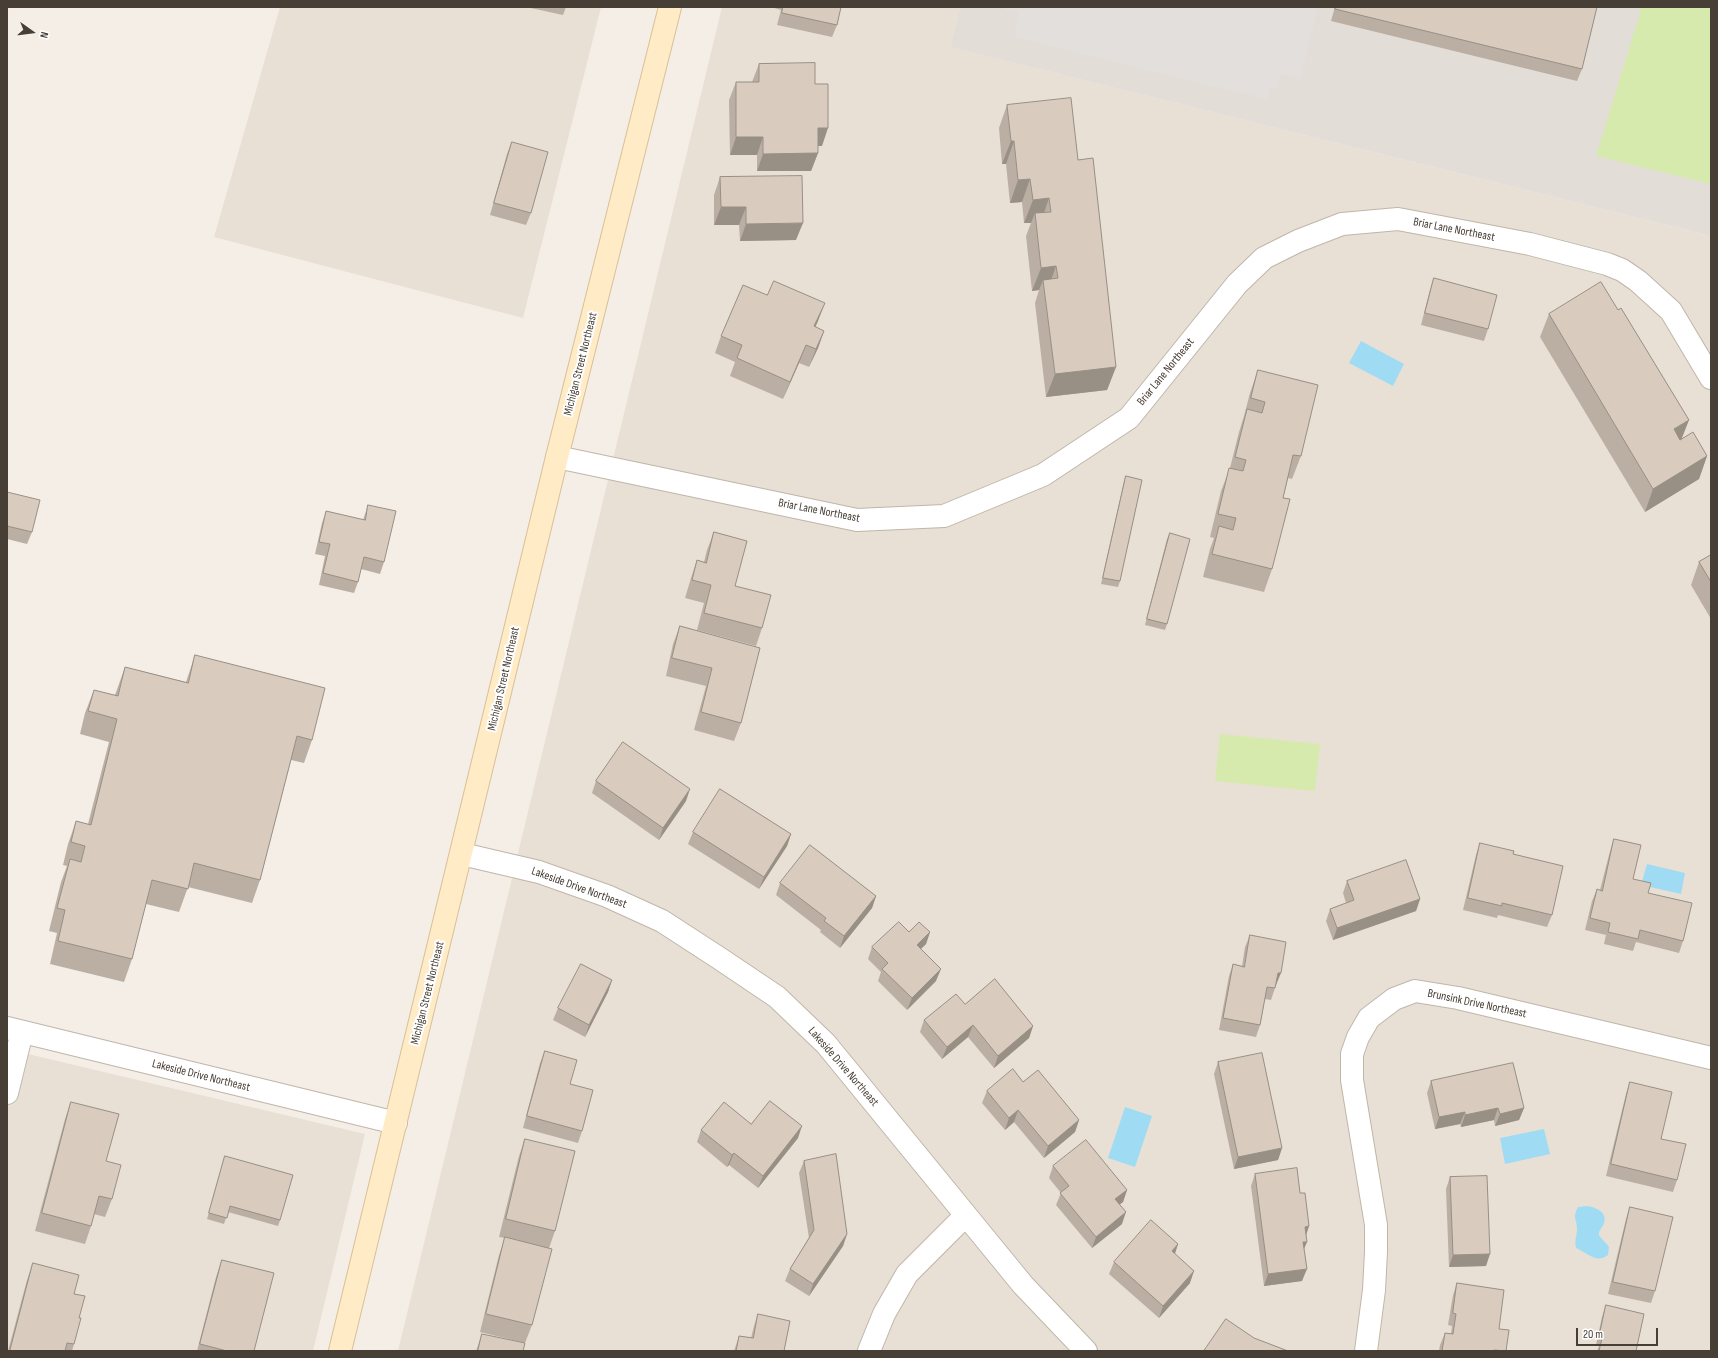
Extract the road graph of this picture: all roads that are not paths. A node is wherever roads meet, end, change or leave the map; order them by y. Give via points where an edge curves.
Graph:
1 (670, 7) edge
2 (1711, 378) edge
3 (557, 457) junction
4 (462, 854) junction
5 (15, 1030) edge
6 (1711, 1058) edge
7 (7, 1093) edge
8 (396, 1123) junction
9 (965, 1216) junction
10 (340, 1351) edge
11 (869, 1351) edge
12 (1086, 1351) edge
13 (1366, 1351) edge

1 - 3 main road, Michigan Street Northeast
2 - 3 street, Briar Lane Northeast via 1671,312 1638,281 1622,270 1530,244 1398,219 1342,224 1264,258 1237,284 1129,418 1042,475 944,516 856,520
3 - 4 main road, Michigan Street Northeast
4 - 8 main road, Michigan Street Northeast
4 - 9 street, Lakeside Drive Northeast via 539,872 607,896 662,922 777,997 826,1044
5 - 7 street
5 - 8 street, Lakeside Drive Northeast
6 - 13 street, Brunsink Drive Northeast via 1458,998 1415,991 1394,999 1369,1018 1352,1054 1352,1080 1376,1225 1374,1283
8 - 10 main road, Michigan Street Northeast
9 - 11 street via 907,1274 884,1314
9 - 12 street, Lakeside Drive Northeast via 1023,1285

